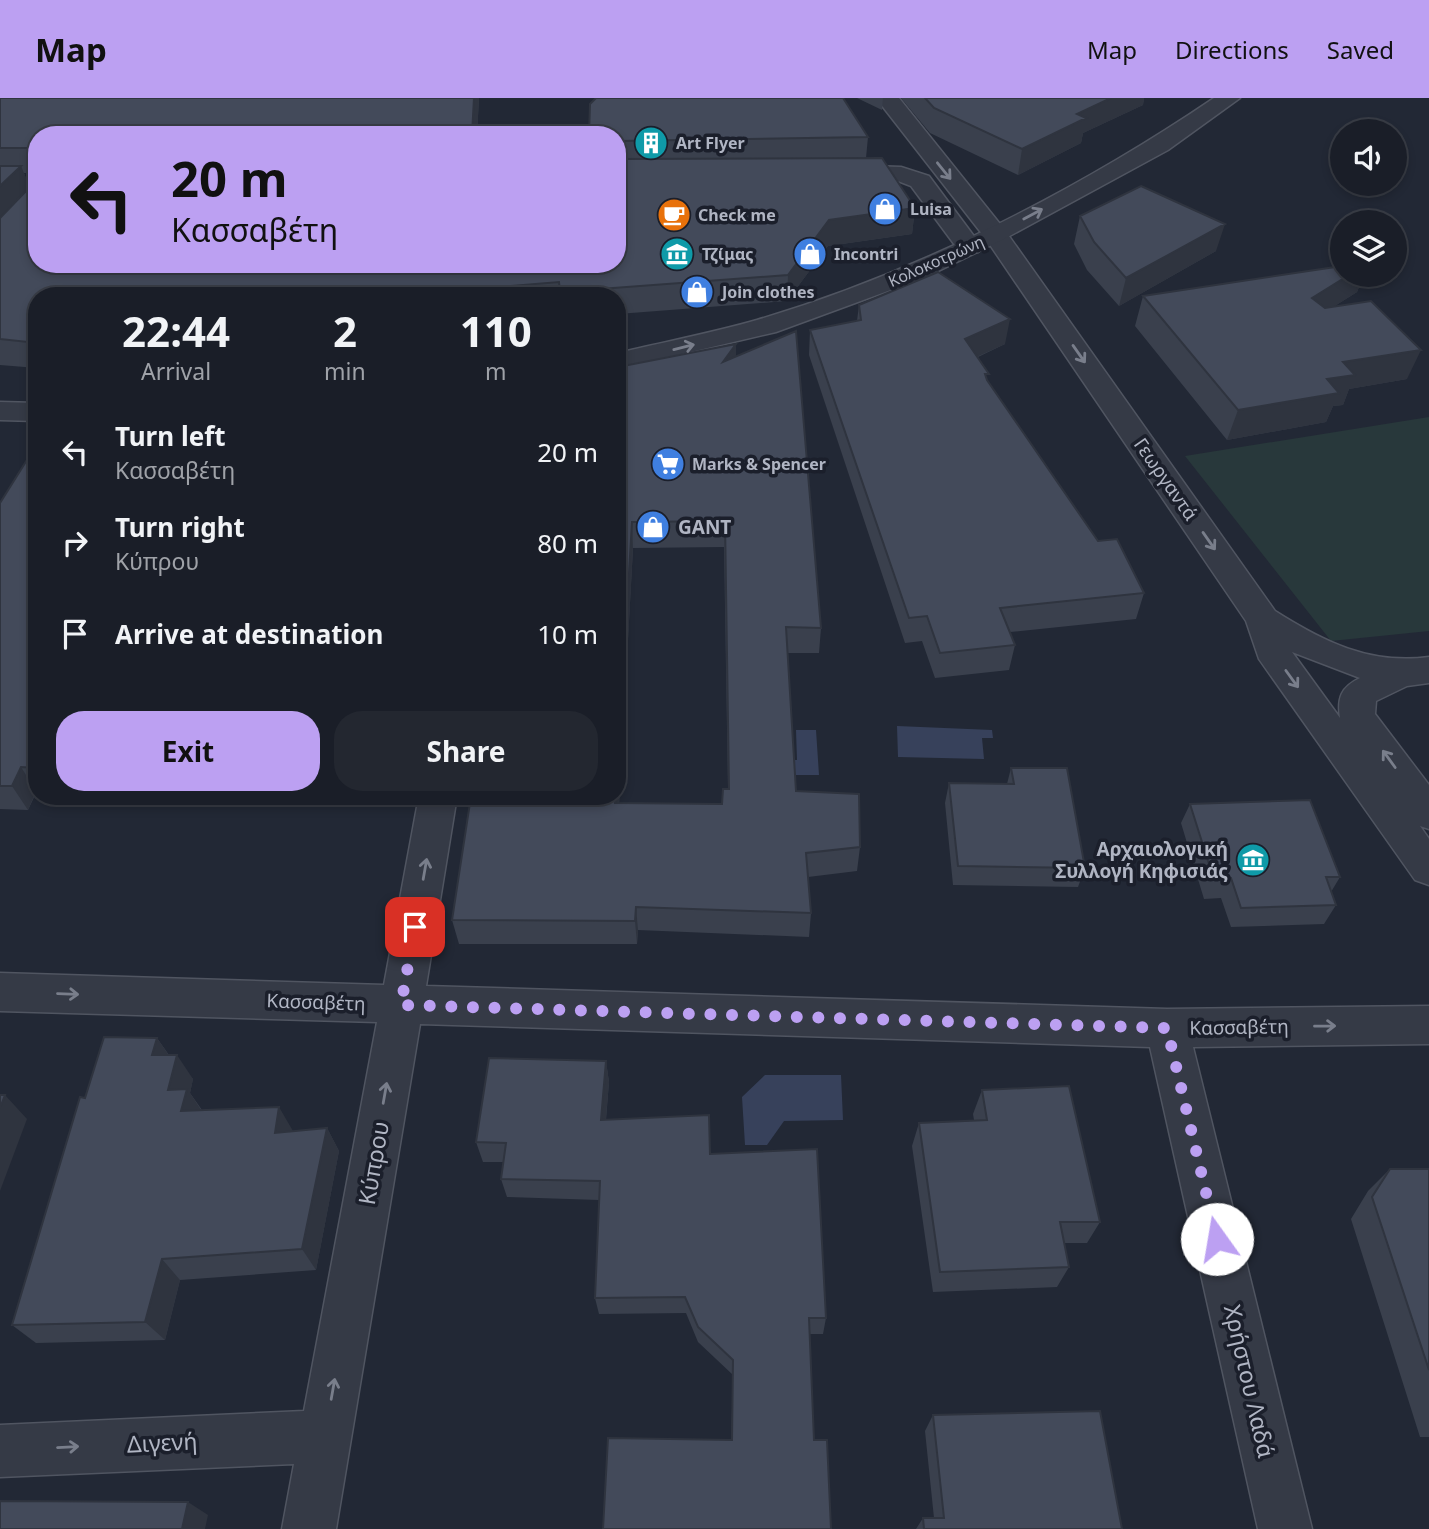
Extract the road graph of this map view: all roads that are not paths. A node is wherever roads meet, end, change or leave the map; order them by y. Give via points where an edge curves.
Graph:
1 (887, 98) edge
2 (1229, 98) edge
3 (924, 145) junction
4 (821, 172) edge
5 (875, 172) junction
6 (995, 234) junction
7 (969, 247) junction
8 (626, 359) edge
9 (0, 411) edge
10 (28, 412) edge
11 (1263, 619) junction
12 (1415, 672) edge
13 (436, 805) edge
14 (1429, 814) edge
15 (1429, 869) edge
16 (0, 992) edge
17 (401, 1005) junction
18 (1429, 1025) edge
19 (1167, 1028) junction
20 (325, 1437) junction
21 (0, 1451) edge
22 (309, 1529) edge
23 (1285, 1529) edge

1 - 3 street, Γεωργαντά
6 -> 2 street, Κολοκοτρώνη via 1160,145
3 - 5 street
3 -> 6 street, Γεωργαντά
4 - 5 street
5 - 7 street via 920,181
6 - 7 street, Κολοκοτρώνη
6 -> 11 street, Γεωργαντά
8 -> 7 street, Κολοκοτρώνη via 799,316
9 - 10 street
11 - 12 street via 1304,646 1350,666
11 -> 15 street, Γεωργαντά via 1271,650
14 -> 12 street via 1357,716 1358,694
17 -> 13 street, Κύπρου
16 -> 17 street, Κασσαβέτη
17 - 19 street, Κασσαβέτη
20 -> 17 street, Κύπρου
19 -> 18 street, Κασσαβέτη
19 - 23 street, Χρήστου Λαδά
21 -> 20 street, Διγενή
20 - 22 street, Κύπρου

